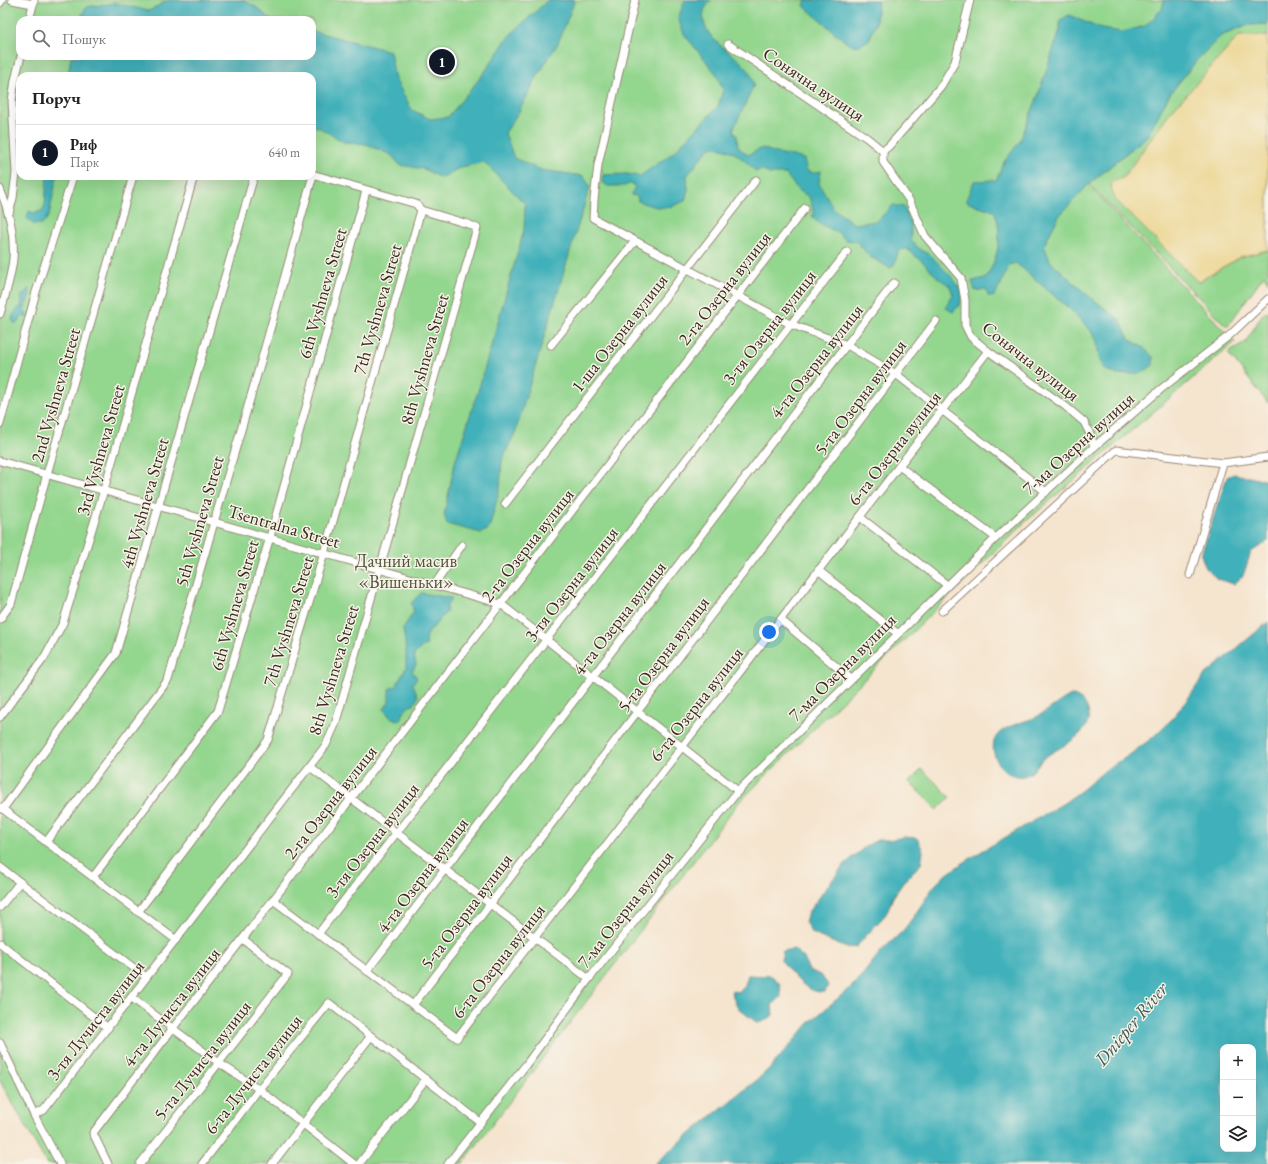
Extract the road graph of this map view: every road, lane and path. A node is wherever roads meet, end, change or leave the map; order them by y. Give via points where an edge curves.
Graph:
1 (2, 0) edge
2 (12, 0) edge
3 (635, 0) edge
4 (970, 0) edge
5 (34, 2) edge
6 (0, 3) edge
7 (31, 16) edge
8 (728, 44) dead end
9 (20, 60) edge
10 (18, 72) edge
11 (16, 80) edge
12 (883, 151) junction
13 (16, 173) edge
14 (16, 173) edge
15 (316, 176) edge
16 (72, 180) edge
17 (132, 180) edge
18 (193, 180) edge
19 (253, 180) edge
20 (311, 180) edge
21 (756, 180) dead end
22 (0, 190) edge
23 (366, 191) junction
24 (805, 208) dead end
25 (421, 210) junction
26 (9, 213) junction
27 (635, 241) junction
28 (847, 252) dead end
29 (688, 269) junction
30 (894, 283) dead end
31 (738, 295) junction
32 (1267, 301) edge
33 (0, 314) edge
34 (936, 321) dead end
35 (790, 324) junction
36 (551, 345) dead end
37 (847, 345) junction
38 (988, 351) junction
39 (896, 374) junction
40 (942, 411) junction
41 (0, 424) edge
42 (1094, 447) junction
43 (1268, 457) edge
44 (0, 461) edge
45 (1222, 463) junction
46 (899, 466) junction
47 (47, 474) junction
48 (104, 490) junction
49 (1046, 492) junction
50 (505, 504) dead end
51 (159, 506) junction
52 (860, 517) junction
53 (214, 521) junction
54 (270, 537) junction
55 (996, 538) junction
56 (462, 545) dead end
57 (324, 553) junction
58 (379, 568) junction
59 (818, 570) junction
60 (1190, 575) dead end
61 (435, 584) junction
62 (947, 585) junction
63 (501, 604) junction
64 (942, 611) dead end
65 (0, 619) edge
66 (781, 620) junction
67 (897, 633) junction
68 (547, 639) junction
69 (593, 676) junction
70 (851, 679) junction
71 (638, 711) junction
72 (0, 716) edge
73 (682, 747) junction
74 (310, 767) junction
75 (738, 790) junction
76 (352, 798) junction
77 (1, 808) edge
78 (397, 833) junction
79 (46, 842) junction
80 (0, 867) edge
81 (445, 870) junction
82 (93, 877) junction
83 (20, 882) junction
84 (273, 900) junction
85 (490, 904) junction
86 (0, 907) edge
87 (138, 912) junction
88 (318, 934) junction
89 (535, 938) junction
90 (243, 939) junction
91 (176, 940) junction
92 (0, 943) edge
93 (367, 971) junction
94 (146, 977) junction
95 (589, 979) junction
96 (132, 998) junction
97 (413, 1005) junction
98 (108, 1028) junction
99 (173, 1028) junction
100 (372, 1036) junction
101 (0, 1043) edge
102 (219, 1063) junction
103 (426, 1079) junction
104 (259, 1089) junction
105 (34, 1114) junction
106 (480, 1122) junction
107 (303, 1124) junction
108 (60, 1164) edge
109 (108, 1164) edge
110 (140, 1164) edge
111 (202, 1164) edge
112 (272, 1164) edge
113 (354, 1164) edge
114 (359, 1164) edge
115 (448, 1164) edge

1 - 6 street
2 - 5 street
3 - 27 street via 598,164 594,218
4 - 12 street via 955,62 940,86
5 - 7 street
8 - 12 street, Сонячна вулиця
9 - 10 street
11 - 14 street via 12,100
12 - 38 street, Сонячна вулиця via 883,162 909,200 925,236 961,278 965,300 965,325 971,337
13 - 26 street
15 - 23 street
16 - 41 street via 36,292
17 - 47 street, 2nd Vyshneva Street
18 - 48 street, 3rd Vyshneva Street
19 - 51 street, 4th Vyshneva Street
20 - 53 street, 5th Vyshneva Street
21 - 29 street, 1-ша Озерна вулиця
22 - 26 street
23 - 25 street via 416,204
23 - 54 street, 6th Vyshneva Street
24 - 31 street, 2-га Озерна вулиця
25 - 57 street, 7th Vyshneva Street
25 - 58 street, 8th Vyshneva Street via 476,228
26 - 33 street via 14,246 13,259
27 - 29 street
27 - 36 street
28 - 35 street, 3-тя Озерна вулиця
29 - 31 street
29 - 50 street, 1-ша Озерна вулиця
30 - 37 street, 4-та Озерна вулиця
31 - 35 street
31 - 63 street, 2-га Озерна вулиця
32 - 42 street, 7-ма Озерна вулиця via 1230,335 1161,389
34 - 39 street, 5-та Озерна вулиця
35 - 37 street
35 - 68 street, 3-тя Озерна вулиця
37 - 39 street
37 - 69 street, 4-та Озерна вулиця
38 - 40 street, 6-та Озерна вулиця
38 - 42 street, Сонячна вулиця via 1084,422
39 - 40 street
39 - 71 street, 5-та Озерна вулиця
40 - 46 street, 6-та Озерна вулиця
40 - 49 street
42 - 49 street, 7-ма Озерна вулиця
43 - 45 street
44 - 47 street, Tsentralna Street
45 - 60 street
45 - 64 street via 1116,450
46 - 52 street, 6-та Озерна вулиця
46 - 55 street
47 - 48 street, Tsentralna Street
47 - 65 street, 2nd Vyshneva Street via 12,604
48 - 51 street, Tsentralna Street
48 - 72 street, 3rd Vyshneva Street via 63,623 44,658
49 - 55 street, 7-ма Озерна вулиця
51 - 53 street, Tsentralna Street
51 - 77 street, 4th Vyshneva Street via 116,653
52 - 59 street, 6-та Озерна вулиця
52 - 62 street
53 - 54 street, Tsentralna Street
53 - 79 street, 5th Vyshneva Street via 168,680
54 - 57 street, Tsentralna Street
54 - 82 street, 6th Vyshneva Street via 218,711
55 - 62 street, 7-ма Озерна вулиця
56 - 61 street
57 - 58 street, Tsentralna Street
57 - 87 street, 7th Vyshneva Street via 268,740
58 - 61 street, Tsentralna Street
58 - 74 street, 8th Vyshneva Street via 335,725 326,745
59 - 66 street, 6-та Озерна вулиця
59 - 67 street
61 - 63 street, Tsentralna Street
62 - 67 street, 7-ма Озерна вулиця
63 - 68 street, Tsentralna Street
63 - 76 street, 2-га Озерна вулиця
66 - 70 street
66 - 73 street, 6-та Озерна вулиця
67 - 70 street, 7-ма Озерна вулиця
68 - 69 street, Tsentralna Street
68 - 78 street, 3-тя Озерна вулиця
69 - 71 street, Tsentralna Street
69 - 81 street, 4-та Озерна вулиця
70 - 75 street, 7-ма Озерна вулиця
71 - 73 street, Tsentralna Street
71 - 85 street, 5-та Озерна вулиця
73 - 75 street, Tsentralna Street
73 - 89 street, 6-та Озерна вулиця
74 - 76 street
74 - 91 street, 8th Vyshneva Street
75 - 95 street, 7-ма Озерна вулиця
76 - 78 street
76 - 84 street, 2-га Озерна вулиця
77 - 79 street
78 - 81 street
78 - 88 street, 3-тя Озерна вулиця
79 - 82 street
80 - 83 street
81 - 85 street
81 - 93 street, 4-та Озерна вулиця
82 - 87 street
83 - 86 street
83 - 94 street
84 - 88 street
84 - 90 street, 4-та Лучиста вулиця
85 - 89 street
85 - 97 street, 5-та Озерна вулиця
87 - 91 street
88 - 93 street
89 - 95 street
89 - 97 street, 6-та Озерна вулиця via 457,1038
90 - 99 street, 4-та Лучиста вулиця
90 - 102 street, 5-та Лучиста вулиця via 288,974
91 - 94 street, 3-тя Лучиста вулиця
92 - 98 street
93 - 97 street
94 - 96 street, 3-тя Лучиста вулиця
95 - 106 street, 7-ма Озерна вулиця
96 - 98 street, 3-тя Лучиста вулиця
96 - 99 street
98 - 105 street, 3-тя Лучиста вулиця via 44,1110
99 - 102 street
99 - 109 street, 4-та Лучиста вулиця via 93,1133
100 - 103 street
100 - 104 street, 6-та Лучиста вулиця via 329,1003
100 - 107 street
101 - 105 street
102 - 104 street
102 - 110 street, 5-та Лучиста вулиця
103 - 106 street
103 - 114 street
104 - 107 street
104 - 111 street, 6-та Лучиста вулиця
105 - 108 street
106 - 115 street, 7-ма Озерна вулиця
107 - 112 street
107 - 113 street

